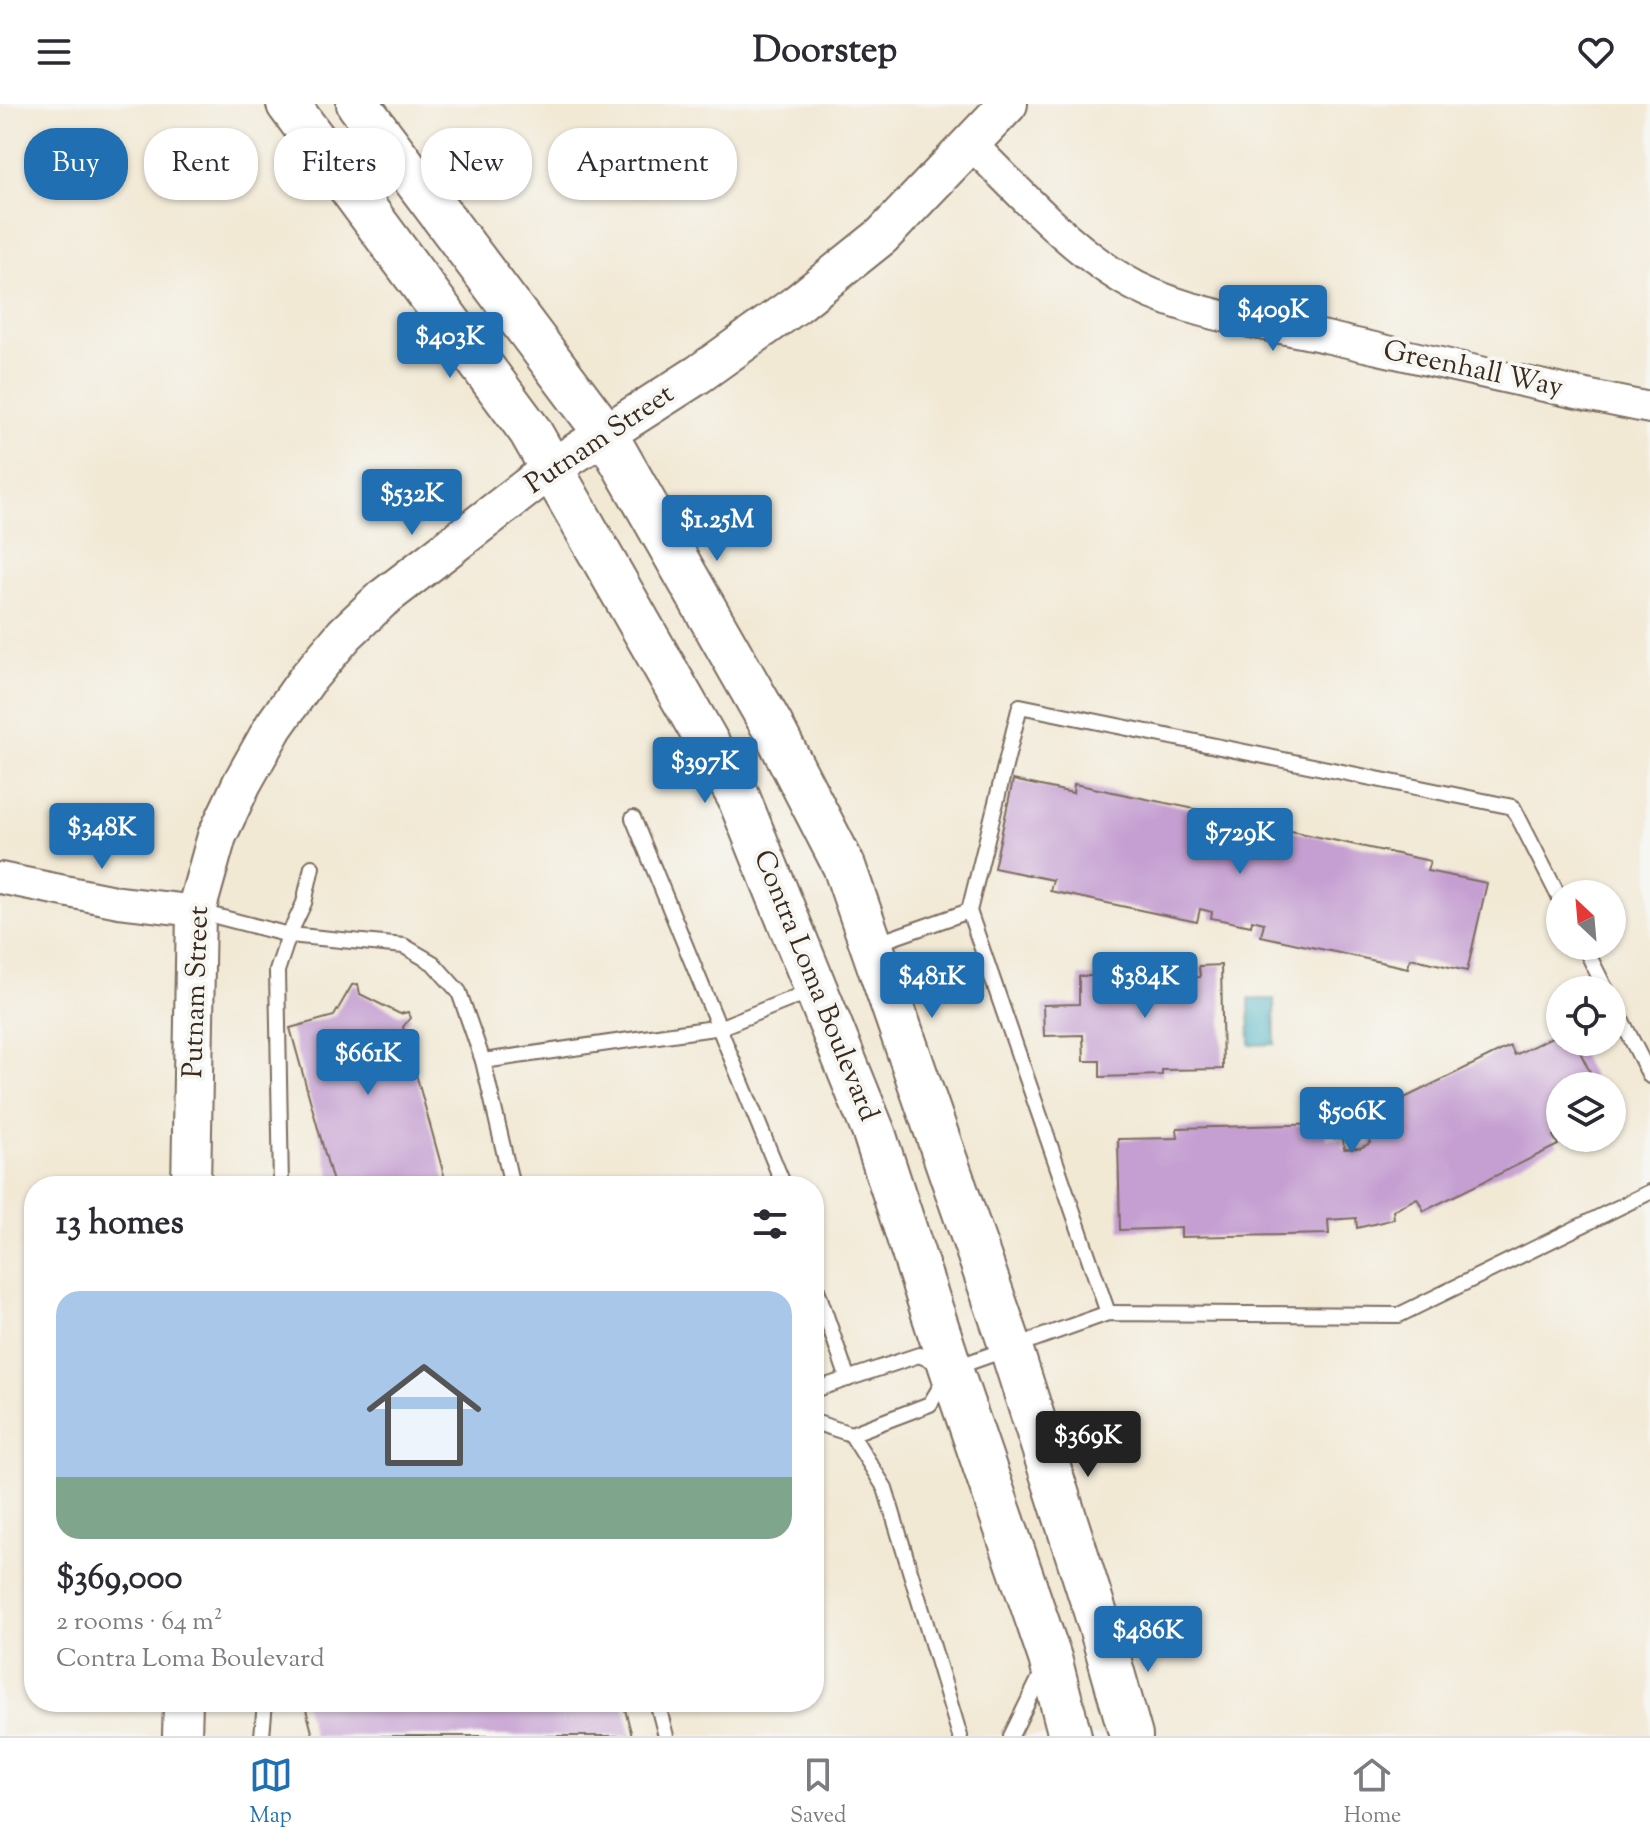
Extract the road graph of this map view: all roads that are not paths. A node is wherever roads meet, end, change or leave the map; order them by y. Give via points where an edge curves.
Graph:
1 (288, 104) edge
2 (358, 104) edge
3 (1008, 104) edge
4 (972, 145) junction
5 (1650, 408) edge
6 (605, 433) junction
7 (552, 468) junction
8 (633, 818) dead end
9 (312, 867) dead end
10 (0, 878) edge
11 (1550, 880) edge
12 (196, 911) junction
13 (969, 911) junction
14 (289, 935) junction
15 (871, 945) junction
16 (817, 989) junction
17 (721, 1027) junction
18 (1626, 1029) edge
19 (483, 1061) junction
20 (1650, 1076) edge
21 (191, 1176) edge
22 (281, 1176) edge
23 (510, 1176) edge
24 (780, 1176) edge
25 (1650, 1192) edge
26 (824, 1310) edge
27 (1108, 1313) junction
28 (1011, 1348) junction
29 (951, 1369) junction
30 (848, 1379) junction
31 (824, 1387) edge
32 (824, 1425) edge
33 (851, 1434) junction
34 (1050, 1658) junction
35 (183, 1712) edge
36 (264, 1712) edge
37 (660, 1712) edge
38 (182, 1736) edge
39 (262, 1736) edge
40 (666, 1736) edge
41 (960, 1736) edge
42 (1011, 1736) edge
43 (1070, 1736) edge
44 (1131, 1736) edge

1 - 7 main road, Contra Loma Boulevard
2 - 6 main road
3 - 4 street, Putnam Street
4 - 5 street, Greenhall Way via 1089,254 1163,298
4 - 6 street, Putnam Street via 882,236 797,304
6 - 7 street, Putnam Street
6 - 15 main road via 772,726 844,866
7 - 12 street, Putnam Street via 382,599 308,678 242,783 217,836
7 - 16 main road, Contra Loma Boulevard via 738,796
8 - 17 lane
9 - 14 lane
10 - 12 street
11 - 13 lane via 1513,807 1020,706
12 - 14 lane
12 - 21 street, Putnam Street
13 - 15 lane
13 - 27 lane
14 - 19 lane via 404,946 433,963 459,992
14 - 22 lane via 277,971
15 - 28 main road
16 - 17 lane
16 - 29 main road, Contra Loma Boulevard via 874,1133
17 - 19 lane
17 - 24 lane
18 - 20 lane
19 - 23 lane
25 - 27 lane via 1399,1315
26 - 30 lane
27 - 28 lane
28 - 29 lane
28 - 44 main road
29 - 30 lane via 919,1355
29 - 33 lane via 930,1404
29 - 34 main road, Contra Loma Boulevard
30 - 31 lane
32 - 33 lane
33 - 41 lane via 885,1488
34 - 42 lane
34 - 43 main road, Contra Loma Boulevard
35 - 38 street
36 - 39 lane
37 - 40 lane

